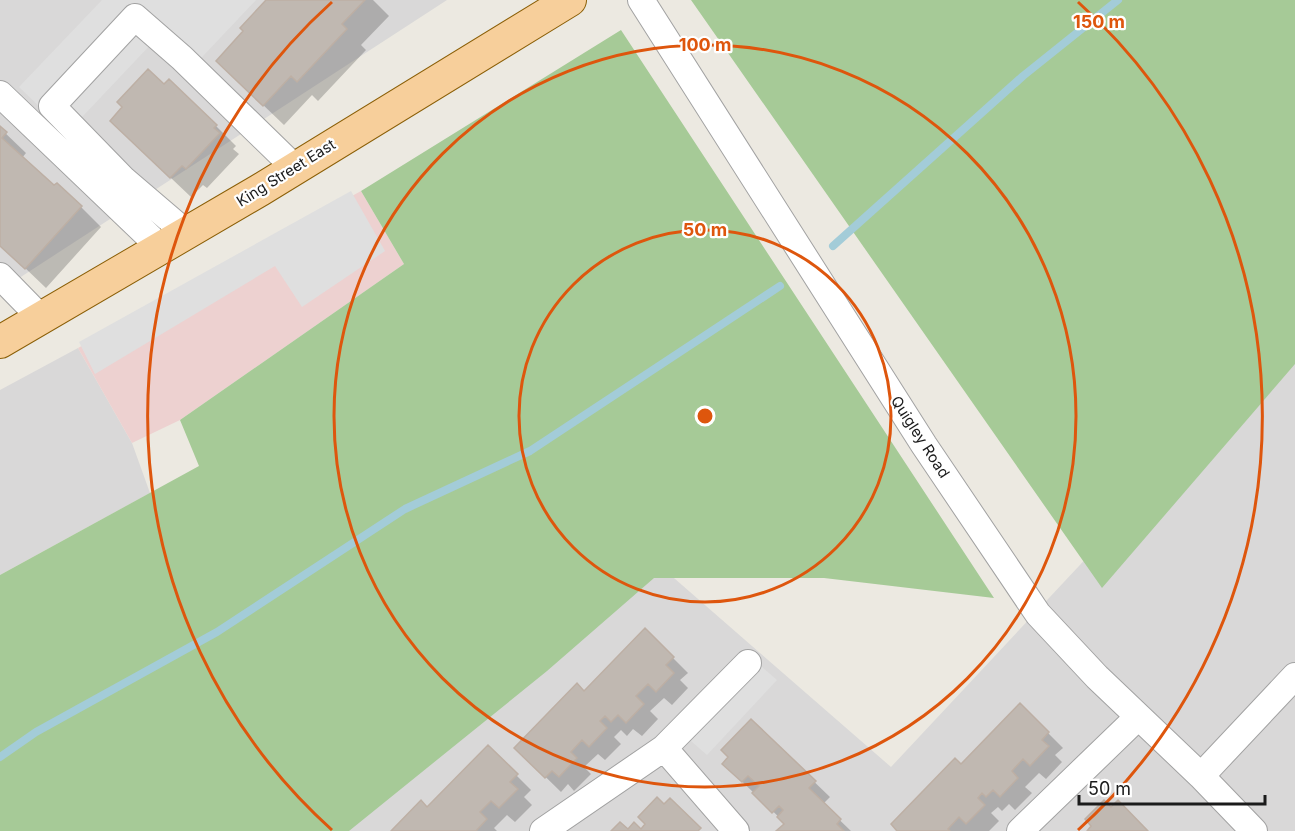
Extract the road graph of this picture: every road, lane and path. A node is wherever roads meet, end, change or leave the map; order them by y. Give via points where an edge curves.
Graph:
1 (570, 0) edge
2 (642, 0) edge
3 (0, 94) edge
4 (294, 167) junction
5 (174, 240) junction
6 (0, 276) edge
7 (41, 318) junction
8 (0, 342) edge
9 (748, 663) dead end
10 (1295, 676) edge
11 (1138, 717) junction
12 (664, 748) junction
13 (1201, 776) junction
14 (543, 831) edge
15 (736, 831) edge
16 (1020, 831) edge
17 (1254, 831) edge

1 - 4 main road, King Street East
2 - 11 street, Quigley Road via 924,445 1038,614
3 - 5 street
4 - 5 main road, King Street East
4 - 5 street via 135,17 52,106 124,180
5 - 7 main road, King Street East
6 - 7 street
7 - 8 main road, King Street East
9 - 12 street
10 - 13 street
11 - 13 street, Quigley Road
11 - 16 street
12 - 14 street
12 - 15 street
13 - 17 street, Quigley Road

